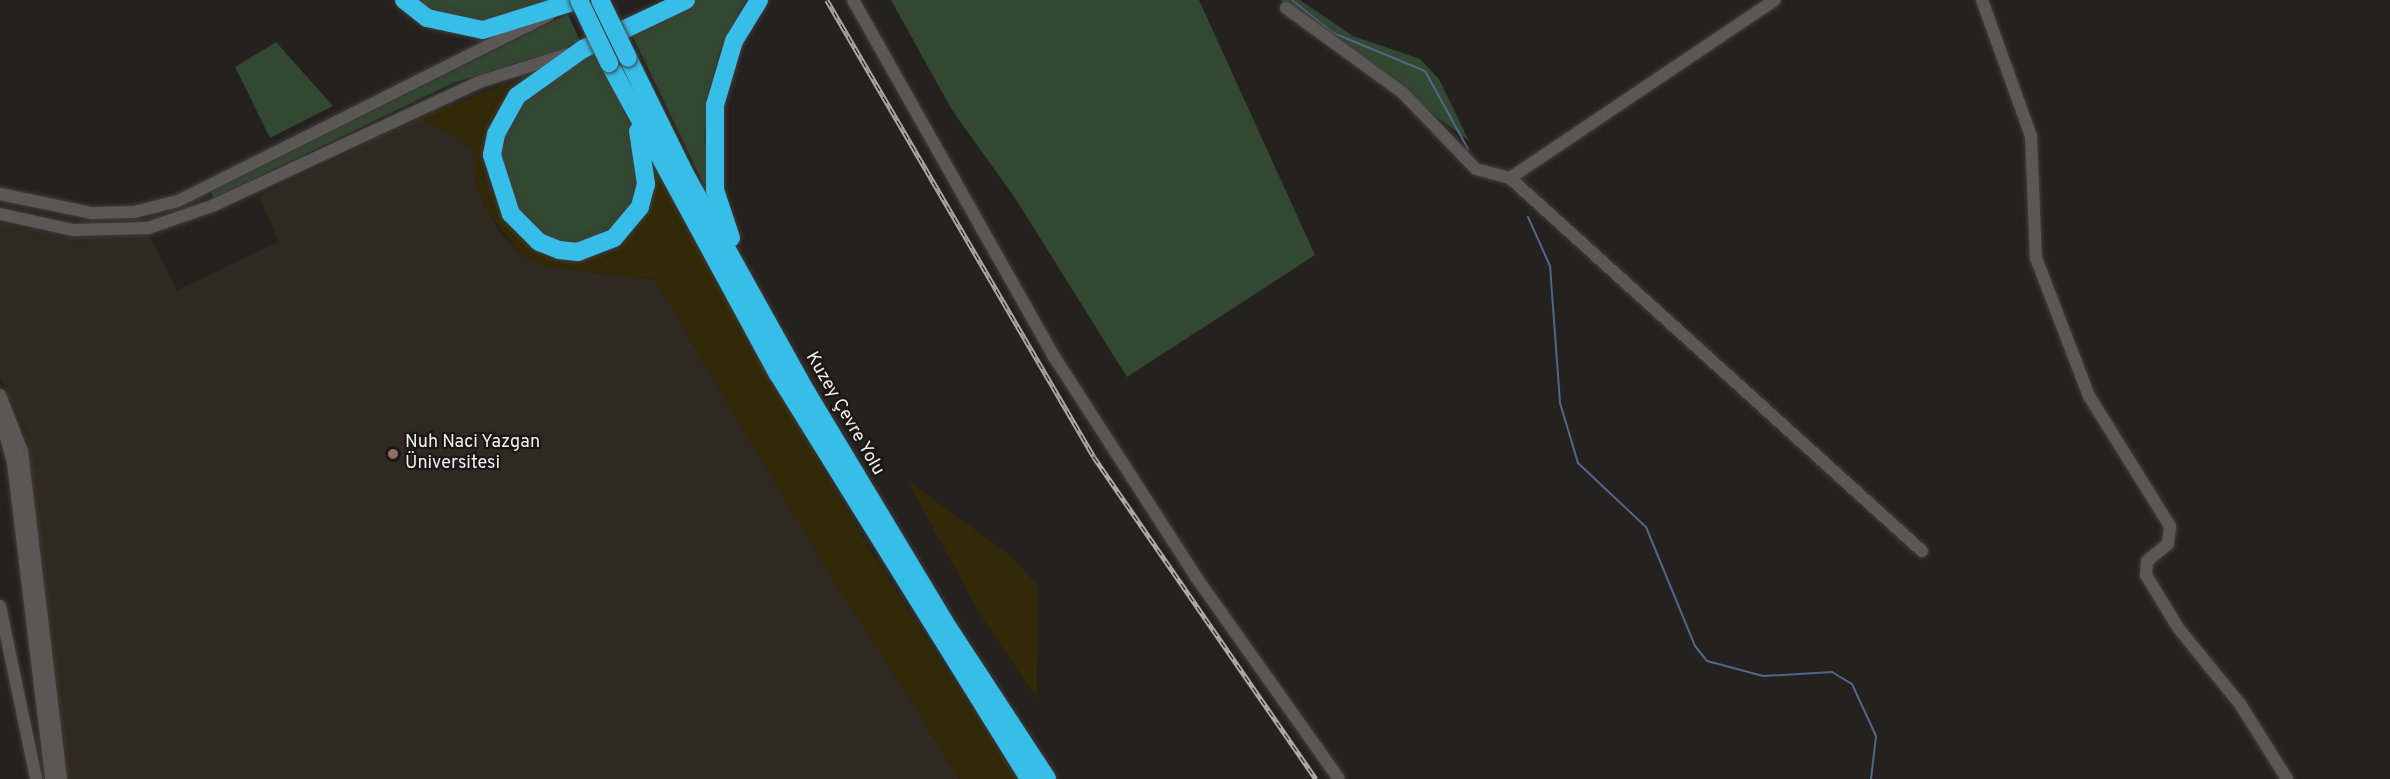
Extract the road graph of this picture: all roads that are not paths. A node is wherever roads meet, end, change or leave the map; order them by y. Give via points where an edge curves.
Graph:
1 (404, 0) edge
2 (579, 0) edge
3 (600, 0) edge
4 (670, 0) edge
5 (685, 0) edge
6 (759, 0) edge
7 (853, 0) edge
8 (1775, 0) edge
9 (1982, 0) edge
10 (1286, 8) dead end
11 (559, 10) junction
12 (583, 49) junction
13 (609, 63) junction
14 (1510, 178) junction
15 (0, 194) edge
16 (0, 214) edge
17 (807, 393) junction
18 (0, 395) edge
19 (0, 415) edge
20 (1922, 551) dead end
21 (0, 606) edge
22 (36, 779) edge
23 (51, 779) edge
24 (61, 779) edge
25 (1029, 779) edge
26 (1047, 779) edge
27 (1340, 779) edge
28 (2287, 779) edge

1 - 11 highway via 427,18 483,30
2 - 11 highway
2 - 13 highway, bridge
3 - 17 highway, Kuzey Çevre Yolu, bridge via 686,176
4 - 5 highway
5 - 12 highway
6 - 17 highway via 734,41 719,82 712,130 715,190 740,258
7 - 27 street via 1055,358 1196,577
8 - 14 street
9 - 28 street via 2031,136 2036,258 2089,396 2170,526 2168,544 2147,561 2146,575 2179,629 2240,704
10 - 14 street via 1403,93 1476,169
11 - 15 street via 166,205 124,213 80,213
12 - 13 highway via 517,96 496,134 492,155 511,213 539,242 559,250 578,252 614,238 640,207 646,158
12 - 16 street via 479,82 212,206 148,228 73,230
13 - 25 highway, Kuzey Çevre Yolu via 778,374
14 - 20 street
17 - 26 highway, Kuzey Çevre Yolu via 942,620
18 - 24 street via 21,451
19 - 23 street via 12,451
21 - 22 street

